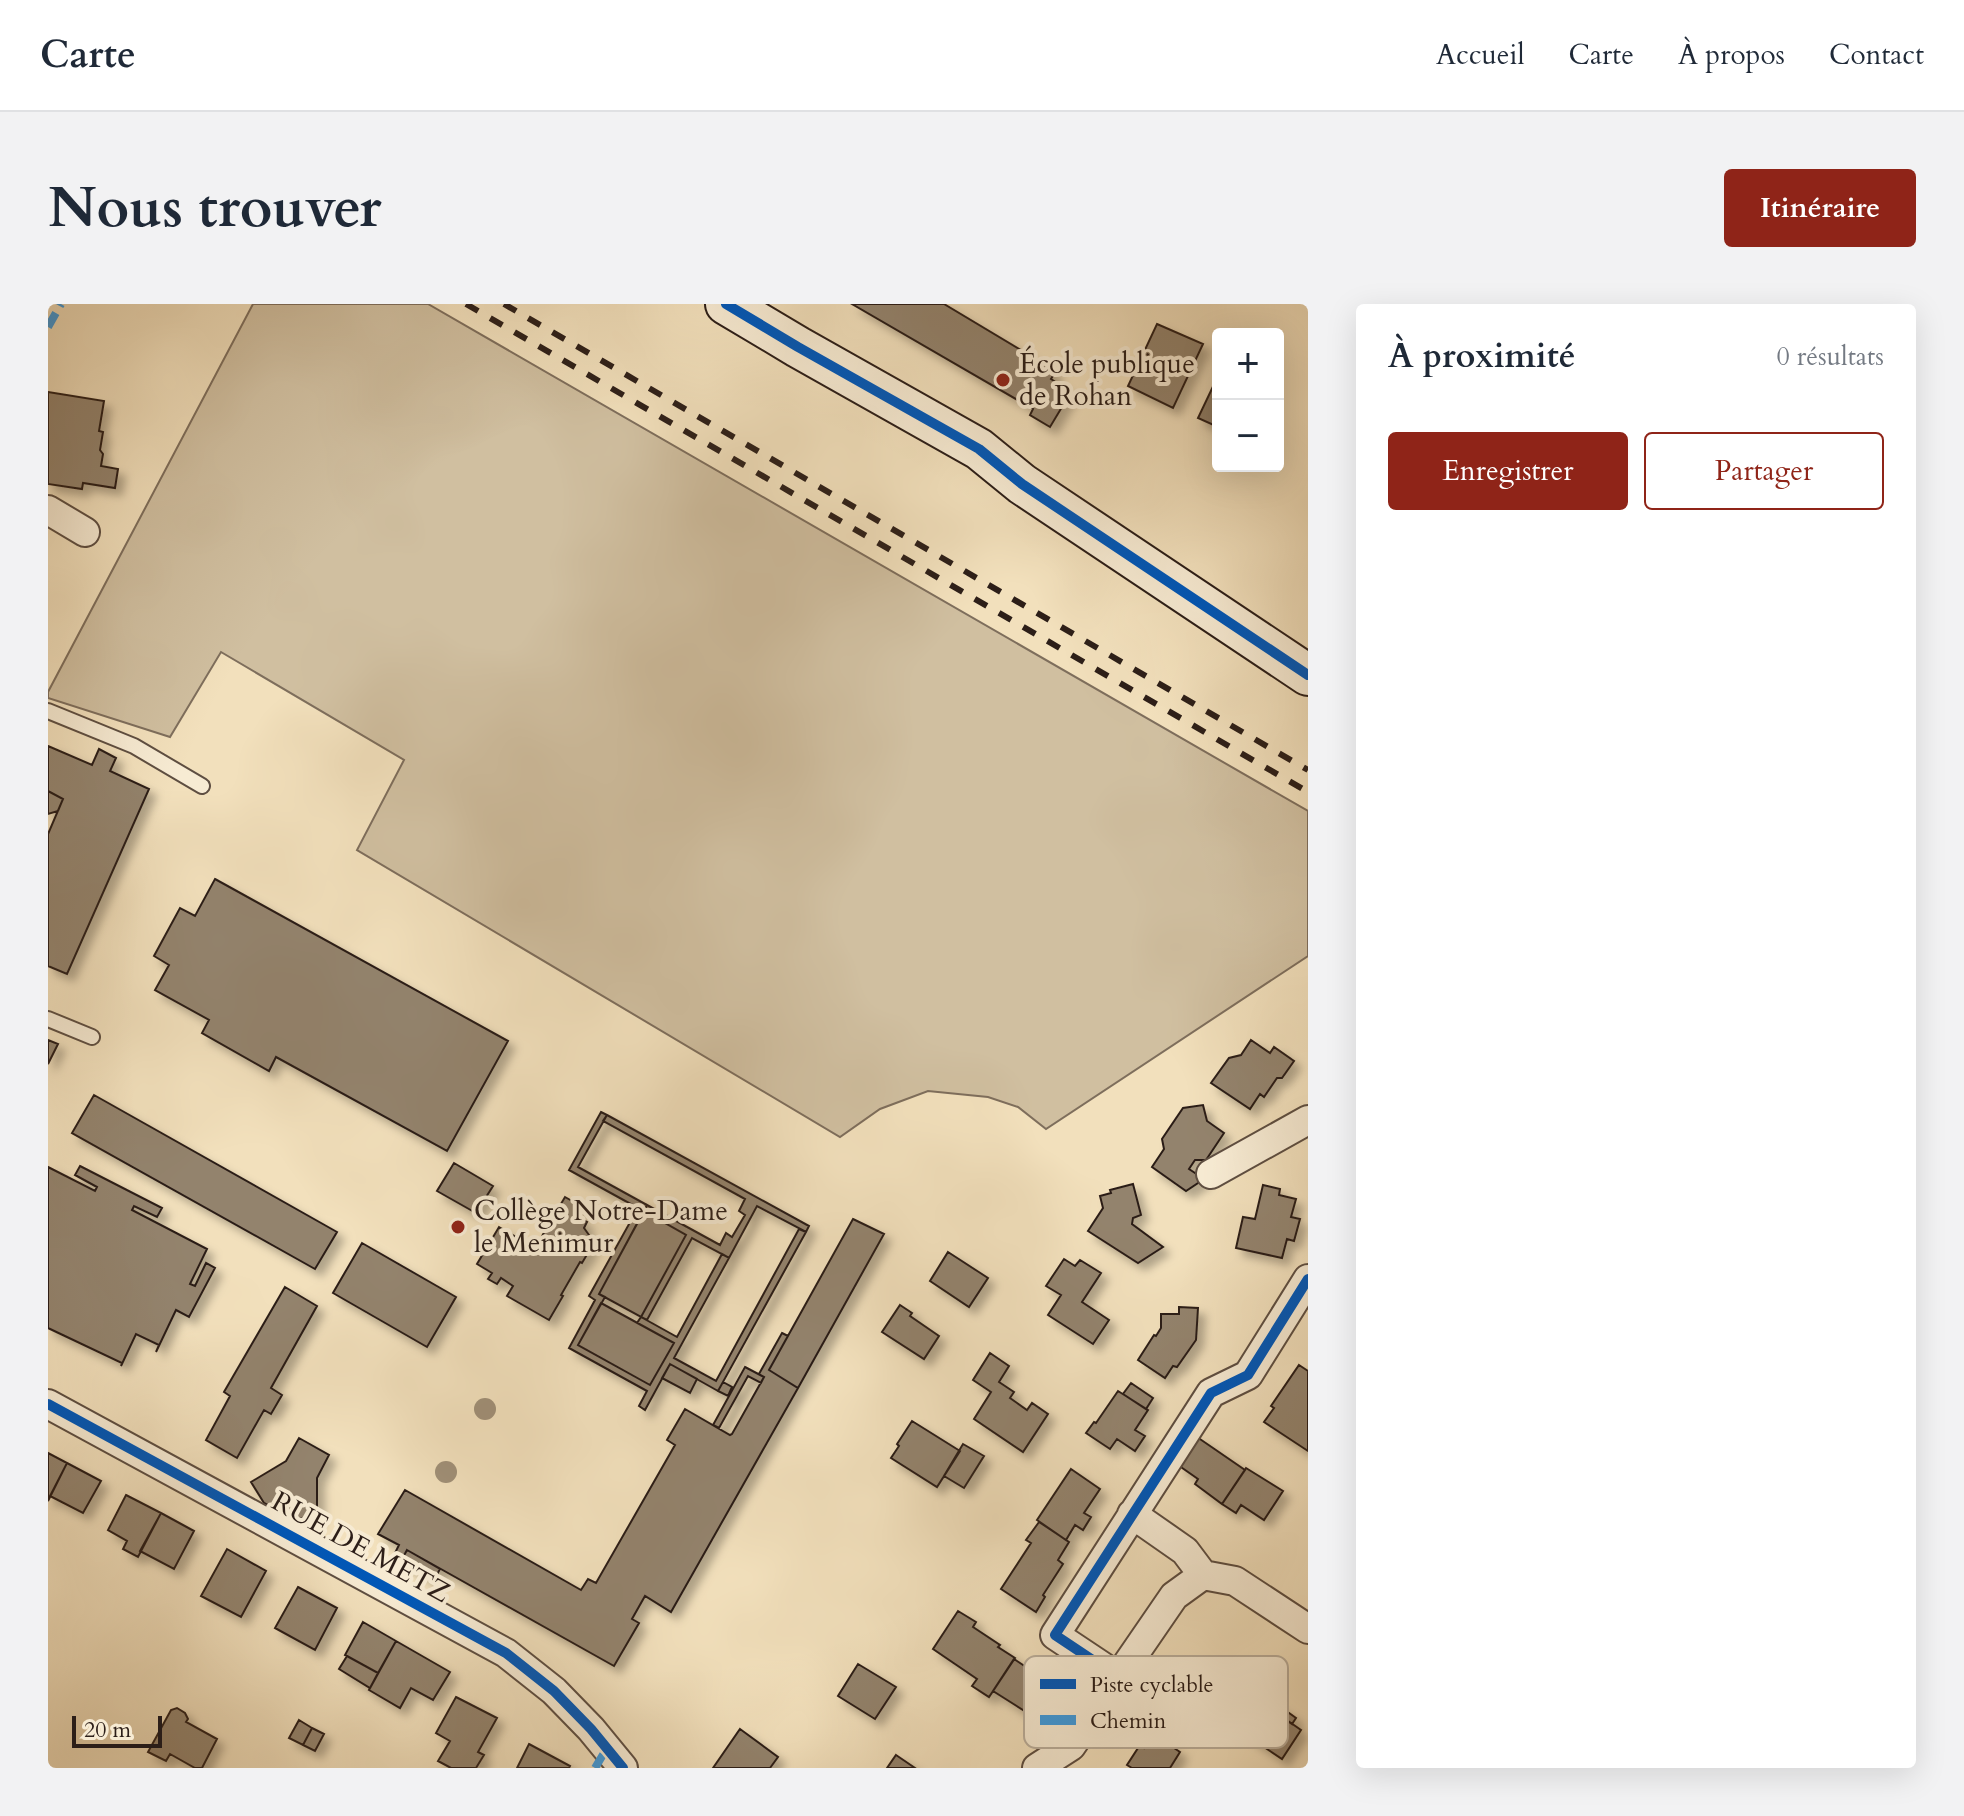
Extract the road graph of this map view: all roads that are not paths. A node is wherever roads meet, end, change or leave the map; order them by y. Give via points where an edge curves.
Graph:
1 (726, 304) edge
2 (48, 510) edge
3 (85, 532) dead end
4 (1308, 675) edge
5 (48, 711) edge
6 (202, 786) dead end
7 (48, 1019) edge
8 (92, 1037) dead end
9 (1308, 1120) edge
10 (1211, 1174) dead end
11 (1308, 1279) edge
12 (48, 1404) edge
13 (1132, 1514) junction
14 (1203, 1575) junction
15 (1308, 1629) edge
16 (1086, 1656) edge
17 (1133, 1656) edge
18 (1068, 1748) edge
19 (623, 1768) edge
20 (1037, 1768) edge

1 - 4 street via 979,449 1022,484
2 - 3 street
5 - 6 lane via 134,746
7 - 8 lane
9 - 10 street
11 - 13 street via 1248,1375 1211,1393
12 - 19 street, RUE DE METZ via 506,1653 554,1691
13 - 14 street via 1185,1551
13 - 16 street via 1055,1635
14 - 15 street via 1235,1581
14 - 17 street via 1174,1596
18 - 20 street

